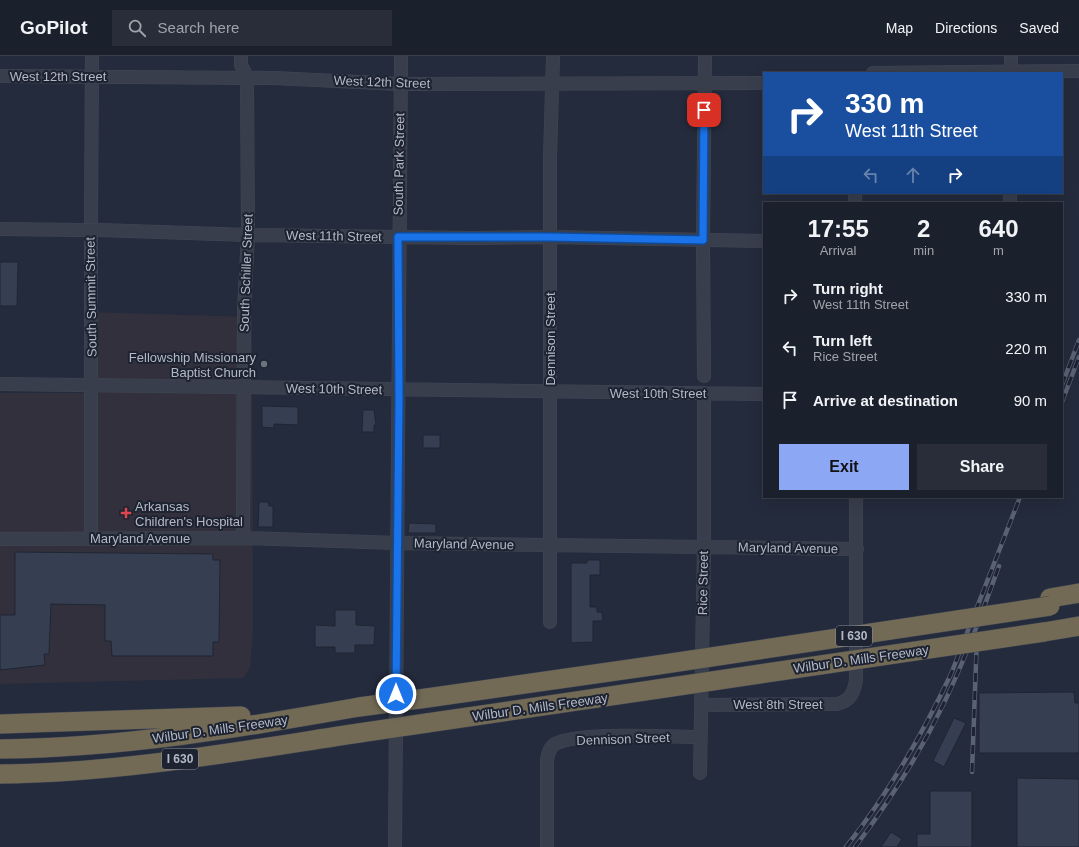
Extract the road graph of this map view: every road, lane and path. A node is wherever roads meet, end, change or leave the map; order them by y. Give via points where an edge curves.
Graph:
1 (92, 56) edge
2 (241, 56) edge
3 (401, 56) edge
4 (553, 56) edge
5 (1011, 56) edge
6 (705, 58) edge
7 (1079, 71) edge
8 (1011, 72) edge
9 (0, 76) edge
10 (92, 76) junction
11 (247, 77) junction
12 (763, 83) edge
13 (401, 84) junction
14 (552, 84) junction
15 (705, 85) junction
16 (0, 229) edge
17 (248, 235) junction
18 (398, 237) junction
19 (550, 237) junction
20 (703, 240) junction
21 (763, 241) edge
22 (704, 376) dead end
23 (0, 384) edge
24 (92, 387) junction
25 (244, 388) junction
26 (398, 390) junction
27 (550, 391) junction
28 (704, 393) junction
29 (763, 394) edge
30 (856, 498) edge
31 (91, 538) junction
32 (243, 538) junction
33 (0, 539) edge
34 (397, 543) junction
35 (550, 545) junction
36 (704, 547) junction
37 (857, 549) junction
38 (1079, 593) edge
39 (1050, 602) junction
40 (1079, 602) edge
41 (550, 622) dead end
42 (1079, 626) edge
43 (701, 705) junction
44 (308, 716) junction
45 (0, 724) edge
46 (700, 737) junction
47 (0, 749) edge
48 (110, 768) junction
49 (700, 773) dead end
50 (0, 774) edge
51 (0, 785) edge
52 (395, 847) edge
53 (547, 847) edge

1 - 10 street, South Summit Street
2 - 11 street, South Schiller Street via 241,65
3 - 13 street, South Park Street
4 - 14 street, Dennison Street
5 - 8 street
6 - 15 street
7 - 8 street
9 - 10 street, West 12th Street
10 - 11 street, West 12th Street
10 - 24 street, South Summit Street
11 - 13 street, West 12th Street
11 - 17 street, South Schiller Street
12 - 15 street, West 12th Street
13 - 14 street, West 12th Street
13 - 18 street, South Park Street
14 - 15 street, West 12th Street
14 - 19 street, Dennison Street
15 - 20 street
16 - 17 street, West 11th Street, bridge
17 - 18 street, West 11th Street
17 - 25 street, South Schiller Street via 244,310
18 - 19 street, West 11th Street
18 - 26 street, South Park Street
19 - 20 street, West 11th Street
19 - 27 street, Dennison Street
20 - 21 street, West 11th Street
20 - 22 street
23 - 24 street, West 10th Street
24 - 25 street, West 10th Street
24 - 31 street, South Summit Street
25 - 26 street, West 10th Street
25 - 32 street, South Schiller Street
26 - 27 street, West 10th Street
26 - 34 street, South Park Street
27 - 28 street, West 10th Street
27 - 35 street, Dennison Street
28 - 29 street, West 10th Street
28 - 36 street, Rice Street
30 - 37 street
31 - 32 street, Maryland Avenue
31 - 33 street, Maryland Avenue
32 - 34 street, Maryland Avenue
34 - 35 street, Maryland Avenue
34 - 52 street, South Park Street
35 - 36 street, Maryland Avenue
35 - 41 street, Dennison Street
36 - 37 street, Maryland Avenue
36 - 43 street, Rice Street
37 - 43 street, West 8th Street via 856,680 852,696 837,704
38 - 39 highway
39 - 40 highway
39 - 44 highway, Wilbur D. Mills Freeway / I 630, bridge via 976,617
42 - 48 highway, Wilbur D. Mills Freeway / I 630, bridge
43 - 46 street, Rice Street
44 - 45 highway via 221,716
44 - 47 highway, Wilbur D. Mills Freeway / I 630 via 125,742
46 - 49 street, Rice Street
46 - 53 street, Dennison Street via 616,736 573,739 556,744 551,748 547,760
48 - 50 highway, Wilbur D. Mills Freeway / I 630
48 - 51 highway via 42,782

